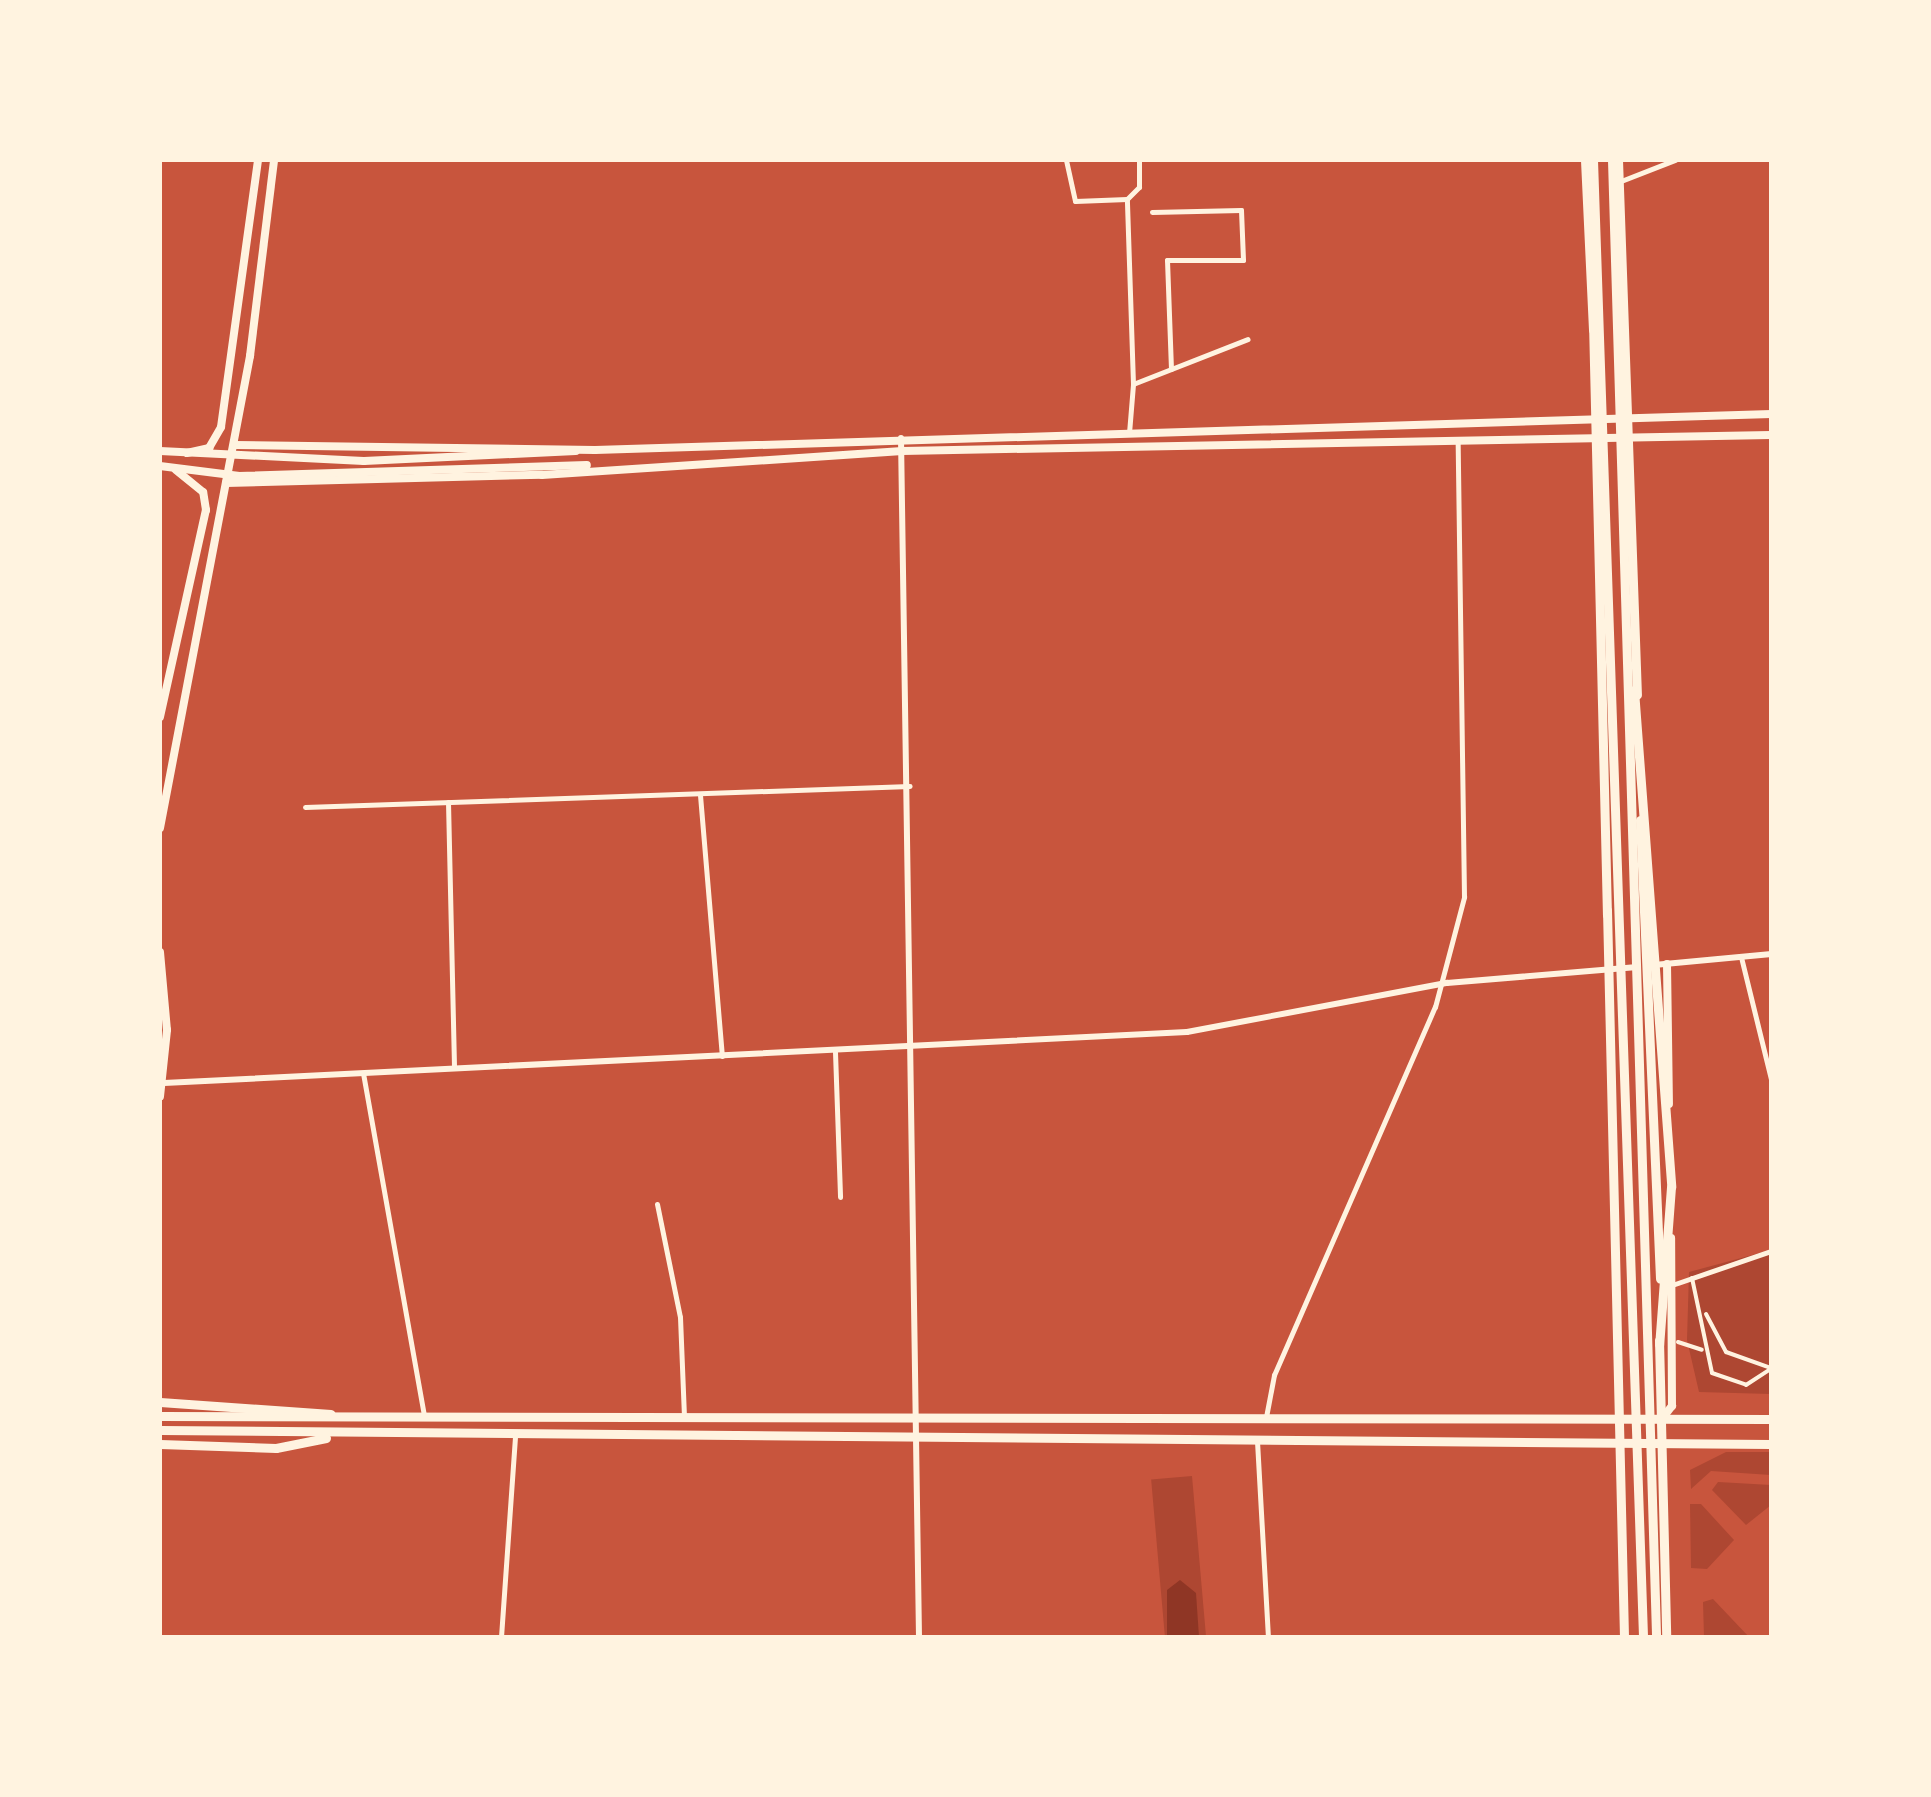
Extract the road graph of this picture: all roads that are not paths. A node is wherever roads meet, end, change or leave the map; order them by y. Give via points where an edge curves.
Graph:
1 (258, 160) edge
2 (274, 160) edge
3 (1066, 160) edge
4 (1138, 160) edge
5 (1589, 160) edge
6 (1615, 160) edge
7 (1675, 160) edge
8 (1618, 182) junction
9 (1128, 199) junction
10 (1152, 212) dead end
11 (1596, 255) junction
12 (1248, 339) dead end
13 (1171, 370) junction
14 (1134, 384) junction
15 (1771, 414) edge
16 (1596, 418) junction
17 (1624, 419) junction
18 (1129, 433) junction
19 (1771, 435) edge
20 (901, 438) junction
21 (1458, 440) junction
22 (1626, 440) junction
23 (1598, 441) junction
24 (234, 445) junction
25 (596, 450) junction
26 (160, 451) edge
27 (902, 451) junction
28 (178, 454) junction
29 (661, 462) junction
30 (160, 466) edge
31 (172, 468) junction
32 (226, 482) junction
33 (1627, 612) junction
34 (160, 718) edge
35 (910, 786) junction
36 (700, 794) junction
37 (448, 802) junction
38 (305, 806) dead end
39 (160, 828) edge
40 (1607, 915) junction
41 (160, 952) edge
42 (1771, 954) edge
43 (1741, 957) junction
44 (1666, 964) junction
45 (1650, 966) junction
46 (1609, 969) junction
47 (1436, 985) junction
48 (915, 1048) junction
49 (835, 1052) junction
50 (722, 1056) junction
51 (454, 1068) junction
52 (363, 1074) junction
53 (1771, 1079) edge
54 (164, 1084) junction
55 (160, 1097) edge
56 (840, 1197) dead end
57 (657, 1204) dead end
58 (1771, 1251) edge
59 (1692, 1278) junction
60 (1672, 1285) junction
61 (1706, 1314) junction
62 (1678, 1342) dead end
63 (1659, 1345) junction
64 (1703, 1350) junction
65 (1771, 1368) edge
66 (160, 1402) edge
67 (684, 1415) junction
68 (160, 1416) edge
69 (424, 1416) junction
70 (920, 1416) junction
71 (1266, 1416) junction
72 (363, 1418) junction
73 (1771, 1419) edge
74 (1622, 1420) junction
75 (1661, 1420) junction
76 (160, 1430) edge
77 (348, 1434) junction
78 (515, 1436) junction
79 (920, 1436) junction
80 (1256, 1440) junction
81 (160, 1444) edge
82 (1621, 1444) junction
83 (1662, 1444) junction
84 (1771, 1444) edge
85 (501, 1637) edge
86 (919, 1637) edge
87 (1268, 1637) edge
88 (1624, 1637) edge
89 (1643, 1637) edge
90 (1656, 1637) edge
91 (1666, 1637) edge

1 - 28 main road via 221,427 208,448
2 - 24 main road
3 - 9 street via 1074,201
4 - 9 street via 1139,187
5 - 11 main road
5 - 16 main road
6 - 8 main road
6 - 33 main road
7 - 8 street
8 - 17 main road
9 - 14 street
10 - 13 street via 1241,210 1243,260 1167,260
11 - 40 main road via 1590,409
11 - 89 main road
12 - 13 street
13 - 14 street
14 - 18 street
15 - 17 main road
16 - 17 main road
16 - 18 main road
16 - 23 main road
17 - 22 main road
18 - 20 main road
19 - 22 main road
20 - 25 main road
20 - 27 street
21 - 23 main road
21 - 27 main road
21 - 47 street via 1464,897
22 - 23 main road
22 - 45 main road
23 - 40 main road
24 - 25 main road
24 - 32 main road
25 - 28 main road
26 - 28 main road
27 - 29 main road
27 - 35 street
29 - 31 main road via 239,476
29 - 32 main road via 542,475
30 - 31 main road
31 - 34 main road via 204,492 206,510
32 - 39 main road
33 - 63 main road via 1672,1214
33 - 90 main road
35 - 36 street
35 - 48 street
36 - 37 street
36 - 50 street
37 - 38 street
37 - 51 street
40 - 46 main road
41 - 54 main road
42 - 43 street
43 - 44 street
43 - 53 street
44 - 45 street
44 - 60 main road
45 - 46 street
45 - 63 main road
46 - 47 street
46 - 74 main road
47 - 48 street via 1186,1032
47 - 71 street via 1435,1007 1274,1375
48 - 49 street
48 - 70 street
49 - 50 street
49 - 56 street
50 - 51 street
51 - 52 street
52 - 54 street
52 - 69 street
54 - 55 main road
57 - 67 street via 680,1317
58 - 59 street
59 - 60 street
59 - 61 street
60 - 75 main road via 1672,1406
61 - 64 street
61 - 65 street via 1726,1352
62 - 64 street
63 - 75 main road
64 - 65 street via 1712,1373 1730,1384
66 - 72 main road
67 - 69 main road
67 - 70 main road
68 - 72 main road
69 - 72 main road
70 - 71 main road
70 - 79 street
71 - 74 main road
73 - 75 main road
74 - 75 main road
74 - 82 main road
75 - 83 main road
76 - 77 main road
77 - 78 main road
77 - 81 main road via 276,1448
78 - 79 main road
78 - 85 street
79 - 80 main road
79 - 86 street
80 - 82 main road
80 - 87 street
82 - 83 main road
82 - 88 main road
83 - 84 main road
83 - 91 main road

